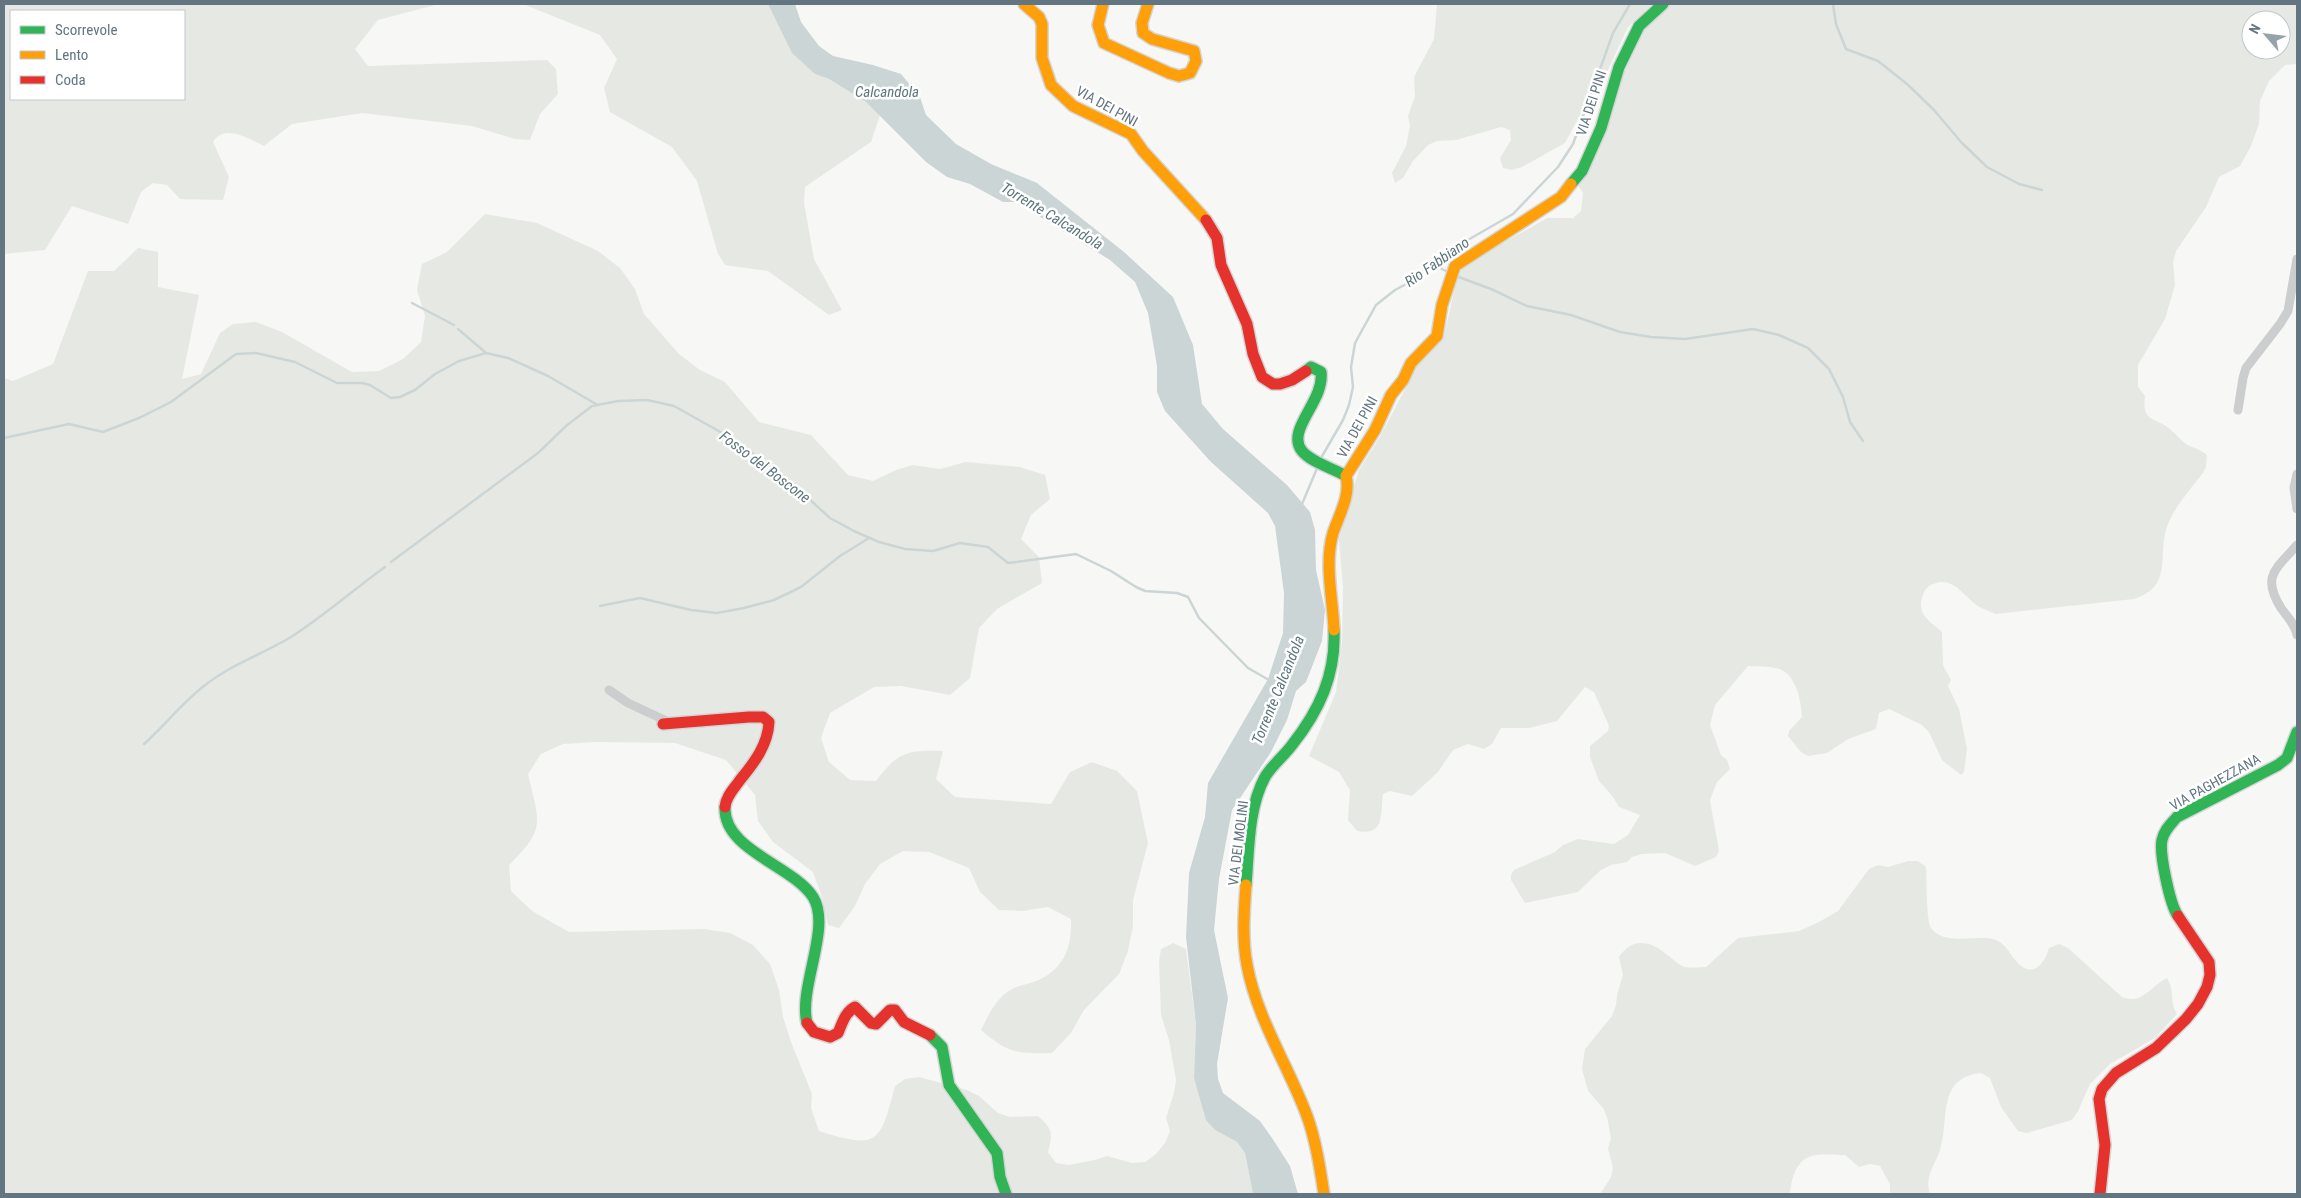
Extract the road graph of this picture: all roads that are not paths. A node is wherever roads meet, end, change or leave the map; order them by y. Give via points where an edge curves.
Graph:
1 (1024, 4) edge
2 (1103, 4) edge
3 (1148, 4) edge
4 (1663, 4) edge
5 (2297, 259) edge
6 (2238, 410) dead end
7 (2297, 474) edge
8 (1344, 475) junction
9 (2297, 510) edge
10 (2297, 545) edge
11 (2297, 635) edge
12 (610, 690) dead end
13 (668, 724) joint
14 (2297, 732) edge
15 (1006, 1194) edge
16 (1324, 1194) edge
17 (2100, 1194) edge

1 - 8 street, VIA DEI PINI via 1042,24 1042,58 1051,85 1073,106 1131,134 1210,224 1217,238 1221,265 1247,324 1253,354 1262,376 1273,384 1280,384 1312,367 1321,372 1322,388 1300,425 1300,449
2 - 3 street via 1098,25 1104,43 1169,73 1185,76 1193,70 1196,55 1189,48 1152,39 1143,33 1142,23
4 - 8 street, VIA DEI PINI via 1640,26 1619,67 1601,128 1582,171 1561,197 1455,266 1442,305 1437,336 1411,363 1375,430
5 - 6 street via 2288,311 2246,368
7 - 9 street via 2294,488
8 - 16 street, VIA DEI MOLINI via 1348,482 1346,493 1332,539 1332,670 1321,702 1309,723 1265,778 1256,802 1245,929 1247,964 1260,1009 1307,1118 1316,1146
10 - 11 street via 2273,571 2271,586 2281,608 2293,622
12 - 13 street
13 - 15 street via 749,717 763,717 769,722 770,732 764,745 727,797 724,816 736,837 806,888 816,906 816,934 806,1002 808,1026 814,1032 830,1037 838,1033 850,1009 862,1011 874,1024 890,1010 895,1010 904,1022 932,1037 942,1048 949,1085 992,1142
14 - 17 street, VIA PAGHEZZANA via 2287,758 2177,817 2165,830 2162,850 2174,911 2209,962 2210,975 2198,1004 2186,1019 2150,1053 2116,1074 2102,1089 2099,1099 2105,1145

